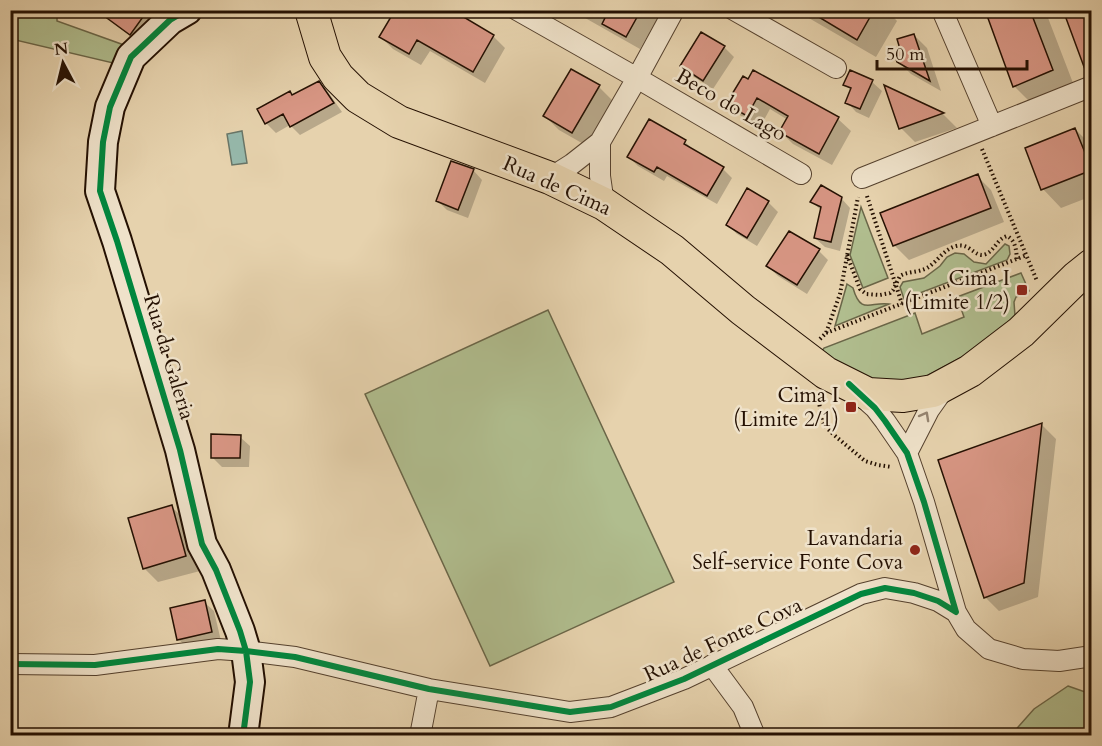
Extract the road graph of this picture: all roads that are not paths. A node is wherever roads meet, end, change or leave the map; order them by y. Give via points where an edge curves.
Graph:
1 (187, 10) edge
2 (311, 10) edge
3 (517, 10) edge
4 (674, 10) edge
5 (734, 10) edge
6 (942, 10) edge
7 (836, 68) dead end
8 (637, 78) junction
9 (1092, 86) edge
10 (984, 129) junction
11 (600, 142) junction
12 (801, 174) dead end
13 (550, 178) junction
14 (862, 178) road end
15 (604, 204) junction
16 (1092, 265) edge
17 (837, 379) junction
18 (949, 382) junction
19 (909, 459) junction
20 (956, 612) junction
21 (246, 651) junction
22 (1092, 656) edge
23 (10, 664) edge
24 (712, 665) junction
25 (429, 689) junction
26 (243, 735) edge
27 (420, 735) edge
28 (755, 735) edge

1 - 21 street, Rua da Galeria via 170,20 131,57 111,107 103,142 100,191 180,450 202,544 216,570
2 - 13 main road, Rua de Cima via 325,57 358,97 399,122
3 - 8 street, Beco do Lago
4 - 8 street
5 - 7 street
6 - 10 street
8 - 11 street
8 - 12 street, Beco do Lago
9 - 10 street
10 - 14 street
11 - 13 street
11 - 15 street
13 - 15 main road, Rua de Cima
15 - 17 main road, Rua de Cima via 672,250 743,310
16 - 18 main road, Rua de Cima via 1021,332
17 - 18 main road, Rua de Cima via 868,394 903,396 933,391
17 - 19 street via 875,408
19 -> 18 street via 929,410
19 - 20 street
20 - 22 street via 966,629 989,649 1023,659 1059,661
20 - 24 street, Rua de Fonte Cova via 914,593 885,588 861,594
21 - 23 street, Rua de Fonte Cova via 218,650 95,664
21 - 25 street, Rua de Fonte Cova via 295,657
21 - 26 street, Rua da Galeria via 250,682
24 - 25 street, Rua de Fonte Cova via 611,707 570,712
24 - 28 street via 743,707
25 - 27 street

